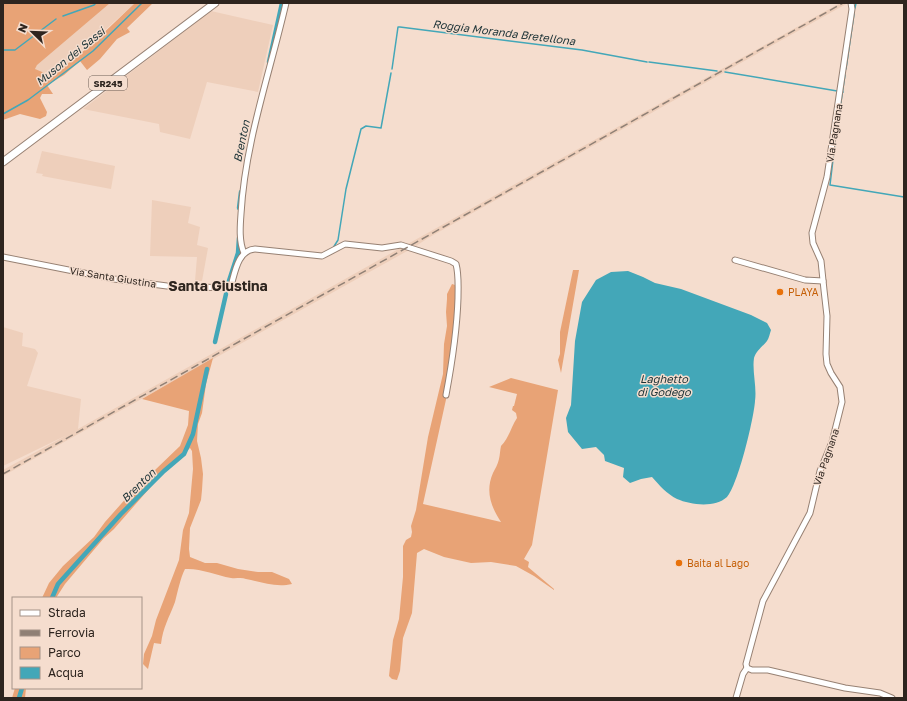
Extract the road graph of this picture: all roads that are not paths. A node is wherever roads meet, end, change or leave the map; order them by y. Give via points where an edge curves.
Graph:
1 (286, 3) edge
2 (851, 3) edge
3 (214, 4) edge
4 (3, 162) edge
5 (243, 250) junction
6 (3, 257) edge
7 (735, 260) dead end
8 (823, 281) junction
9 (446, 395) dead end
10 (747, 668) junction
11 (736, 698) edge
12 (892, 698) edge

1 - 5 street via 248,158 240,232
2 - 8 street, Via Pagnana via 852,11 827,178 812,233 813,243 821,261
3 - 4 main road, SR245 / SR245
5 - 6 street, Via Santa Giustina via 231,286 225,288 167,286 114,279
5 - 9 street via 322,256 345,244 382,248 401,245 456,264 457,317 453,361
7 - 8 street via 805,280
8 - 10 street, Via Pagnana via 827,316 826,357 830,373 841,389 841,406 808,518 761,605 746,662
10 - 11 street, Via Pagnana
10 - 12 street via 880,693

